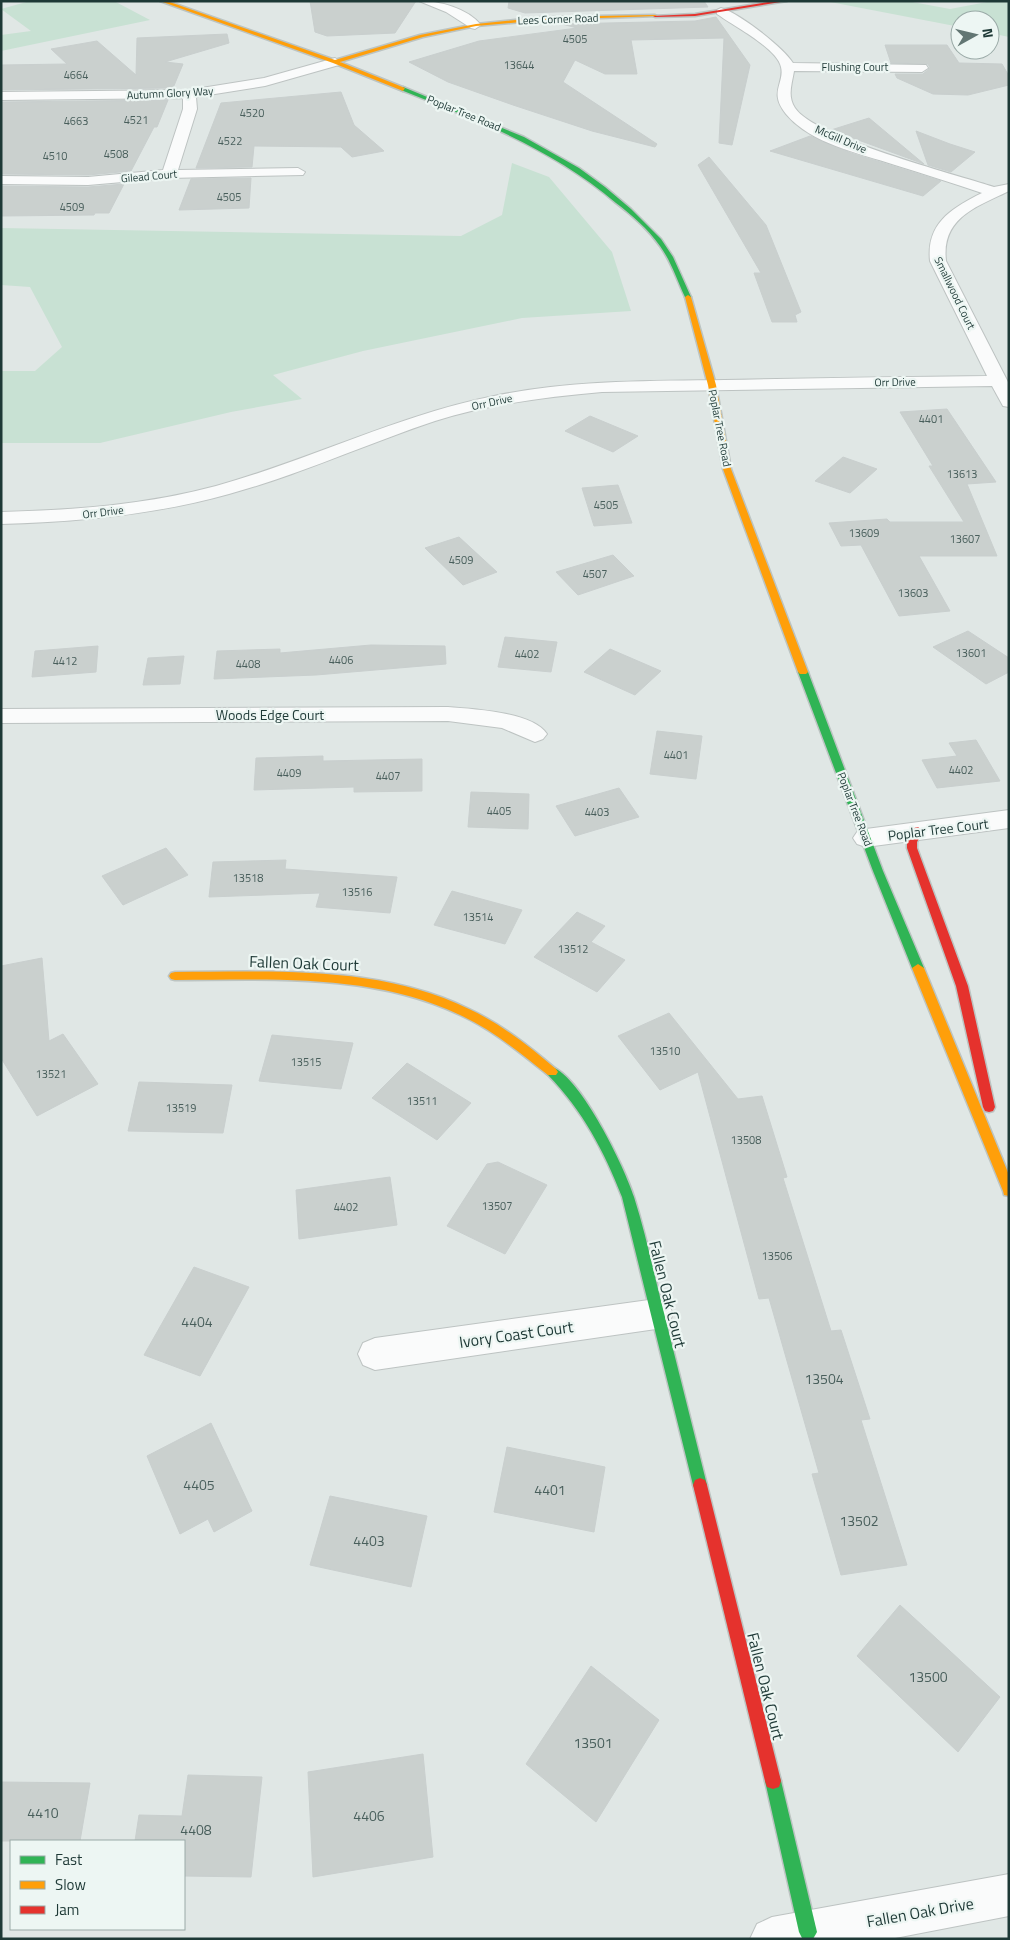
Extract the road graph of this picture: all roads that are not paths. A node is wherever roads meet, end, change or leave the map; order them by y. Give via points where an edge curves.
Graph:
1 (162, 1) edge
2 (425, 1) edge
3 (785, 1) edge
4 (721, 12) junction
5 (475, 24) junction
6 (335, 62) junction
7 (788, 67) junction
8 (922, 68) dead end
9 (189, 94) junction
10 (1, 96) edge
11 (298, 172) dead end
12 (169, 174) junction
13 (1, 180) edge
14 (1002, 189) edge
15 (998, 381) junction
16 (712, 385) junction
17 (1009, 402) edge
18 (1, 518) edge
19 (1, 716) edge
20 (535, 734) dead end
21 (1009, 819) edge
22 (918, 831) junction
23 (866, 838) junction
24 (175, 976) dead end
25 (1004, 1179) junction
26 (1009, 1191) edge
27 (656, 1314) junction
28 (375, 1354) dead end
29 (1009, 1895) edge
30 (790, 1936) edge

1 - 6 main road, Poplar Tree Road
2 - 5 street
3 - 4 main road, Lees Corner Road
4 - 5 main road, Lees Corner Road
4 - 7 street via 775,51
5 - 6 main road, Lees Corner Road via 415,37
6 - 9 street, Autumn Glory Way via 266,82
6 - 16 main road, Poplar Tree Road via 522,137 583,172 609,192 667,250 690,301
7 - 8 street, Flushing Court
7 - 14 street, McGill Drive via 784,85 786,103 816,130 852,146
9 - 10 street, Autumn Glory Way
9 - 12 street via 190,109
11 - 12 street, Gilead Court
12 - 13 street, Gilead Court via 88,181
14 - 15 street, Smallwood Court via 955,214 944,225 936,242 938,261
15 - 16 street, Orr Drive
15 - 17 street, Smallwood Court
16 - 18 street, Orr Drive via 602,386 504,399 430,418 265,477 186,499 79,515
16 - 23 main road, Poplar Tree Road via 727,469
19 - 20 street, Woods Edge Court via 448,714 507,721
21 - 22 street, Poplar Tree Court
22 - 23 street, Poplar Tree Court
22 - 25 main road via 912,848 962,986
23 - 25 main road, Poplar Tree Road
24 - 27 main road, Fallen Oak Court via 326,977 370,981 440,1000 475,1016 530,1051 579,1101 617,1166 628,1197
25 - 26 main road, Poplar Tree Road
27 - 28 street, Ivory Coast Court
27 - 30 main road, Fallen Oak Court via 778,1799
29 - 30 street, Fallen Oak Drive

